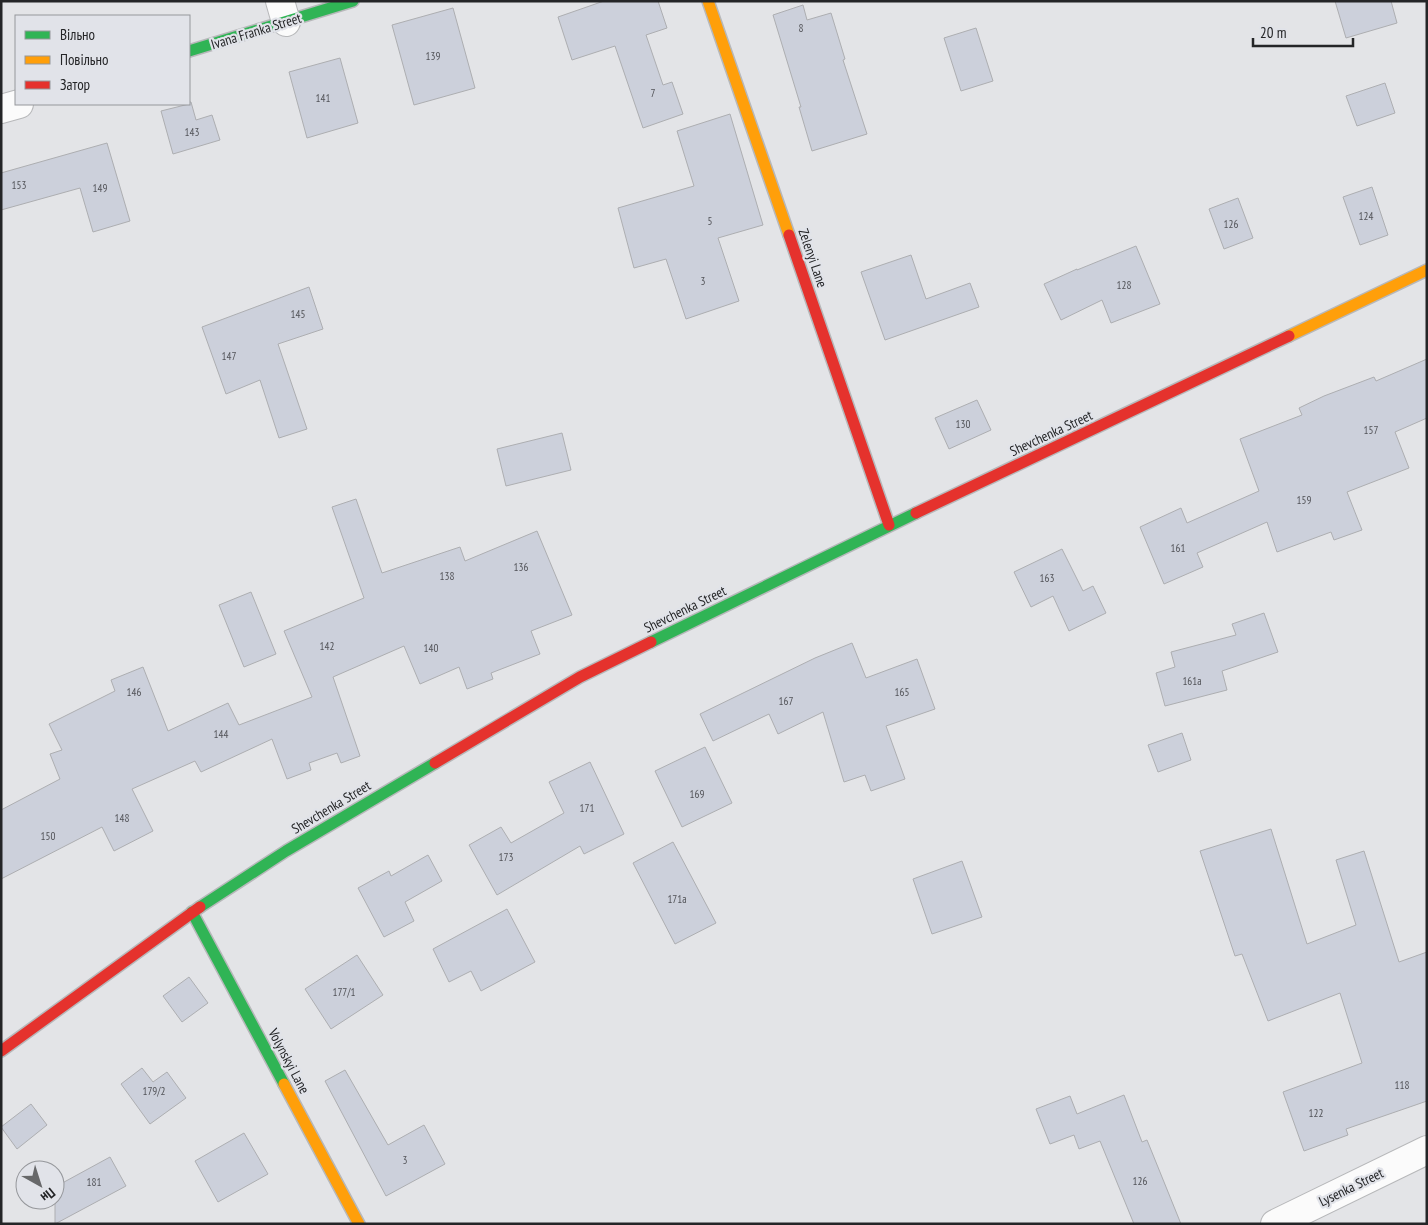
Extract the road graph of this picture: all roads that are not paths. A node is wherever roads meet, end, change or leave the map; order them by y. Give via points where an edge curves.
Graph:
1 (353, 1) edge
2 (708, 1) edge
3 (283, 11) edge
4 (190, 51) edge
5 (15, 105) edge
6 (1, 109) edge
7 (1427, 270) edge
8 (890, 525) junction
9 (192, 912) junction
10 (1, 1051) edge
11 (1427, 1150) edge
12 (358, 1224) edge
13 (1275, 1224) edge

1 - 3 street, Ivana Franka Street
2 - 8 street, Zelenyi Lane
3 - 4 street, Ivana Franka Street
5 - 6 street
7 - 8 street, Shevchenka Street
8 - 9 street, Shevchenka Street via 580,677 286,851
9 - 10 street, Shevchenka Street
9 - 12 street, Volynskyi Lane
11 - 13 street, Lysenka Street

